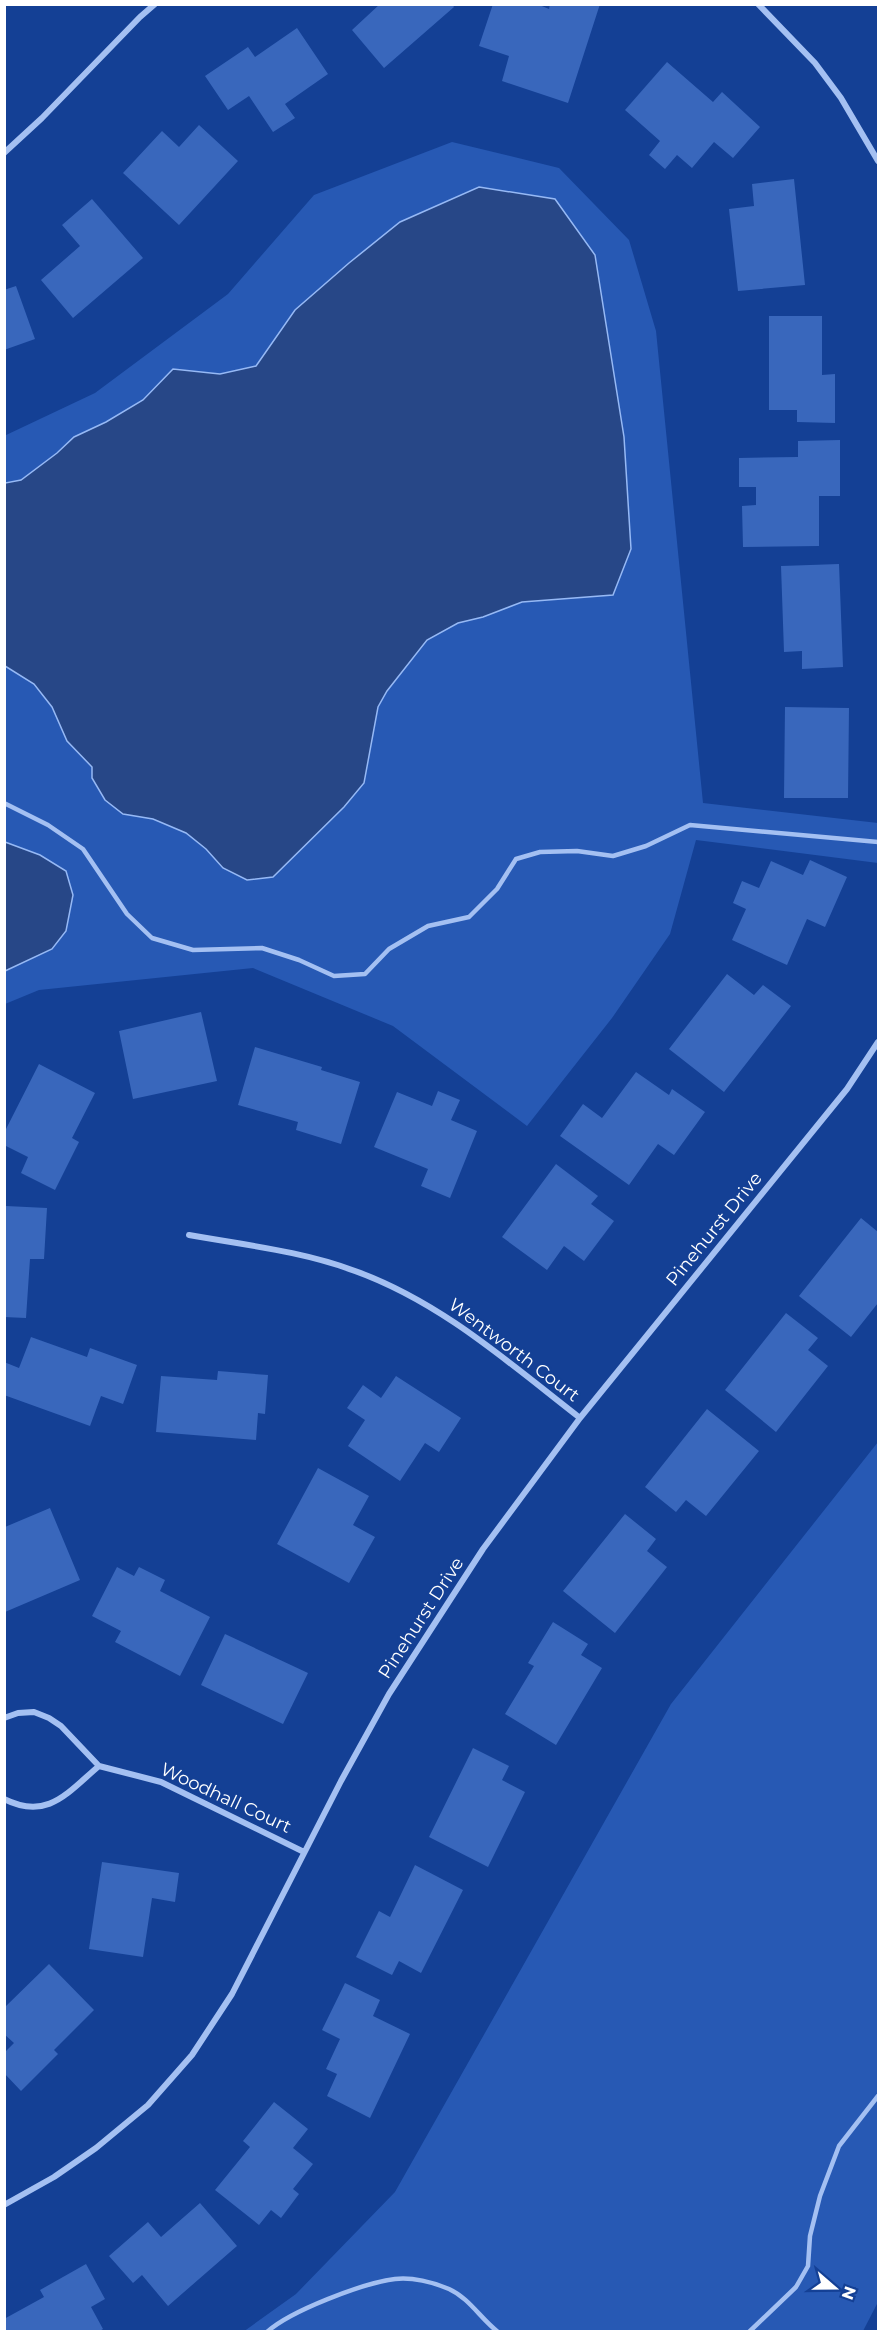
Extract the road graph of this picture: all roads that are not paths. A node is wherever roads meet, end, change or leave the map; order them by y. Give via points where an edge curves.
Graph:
1 (155, 4) edge
2 (758, 4) edge
3 (4, 153) edge
4 (879, 161) edge
5 (4, 803) edge
6 (879, 842) edge
7 (879, 1042) edge
8 (189, 1235) dead end
9 (580, 1418) junction
10 (4, 1719) edge
11 (99, 1766) junction
12 (4, 1799) edge
13 (304, 1852) junction
14 (879, 2096) edge
15 (4, 2205) edge
16 (267, 2331) edge
17 (498, 2331) edge
18 (749, 2331) edge

1 - 3 street
2 - 4 street via 815,63
5 - 6 lane via 48,825 83,849 127,914 152,938 193,950 262,948 334,976 365,974 389,949 428,926 469,917 497,888 516,860 540,852 577,851 613,856 646,846 690,825
7 - 9 street, Pinehurst Drive via 848,1089
8 - 9 street, Wentworth Court via 314,1258 399,1289 459,1324
9 - 13 street, Pinehurst Drive via 483,1549 389,1694
10 - 11 street via 34,1712 49,1718
11 - 12 street via 62,1798 44,1806 21,1807
11 - 13 street, Woodhall Court via 161,1782
13 - 15 street, Pinehurst Drive via 232,1994 192,2055 148,2105 96,2148
14 - 18 lane via 839,2146 810,2236 808,2266 796,2287
16 - 17 lane via 313,2305 396,2279 427,2282 451,2290

